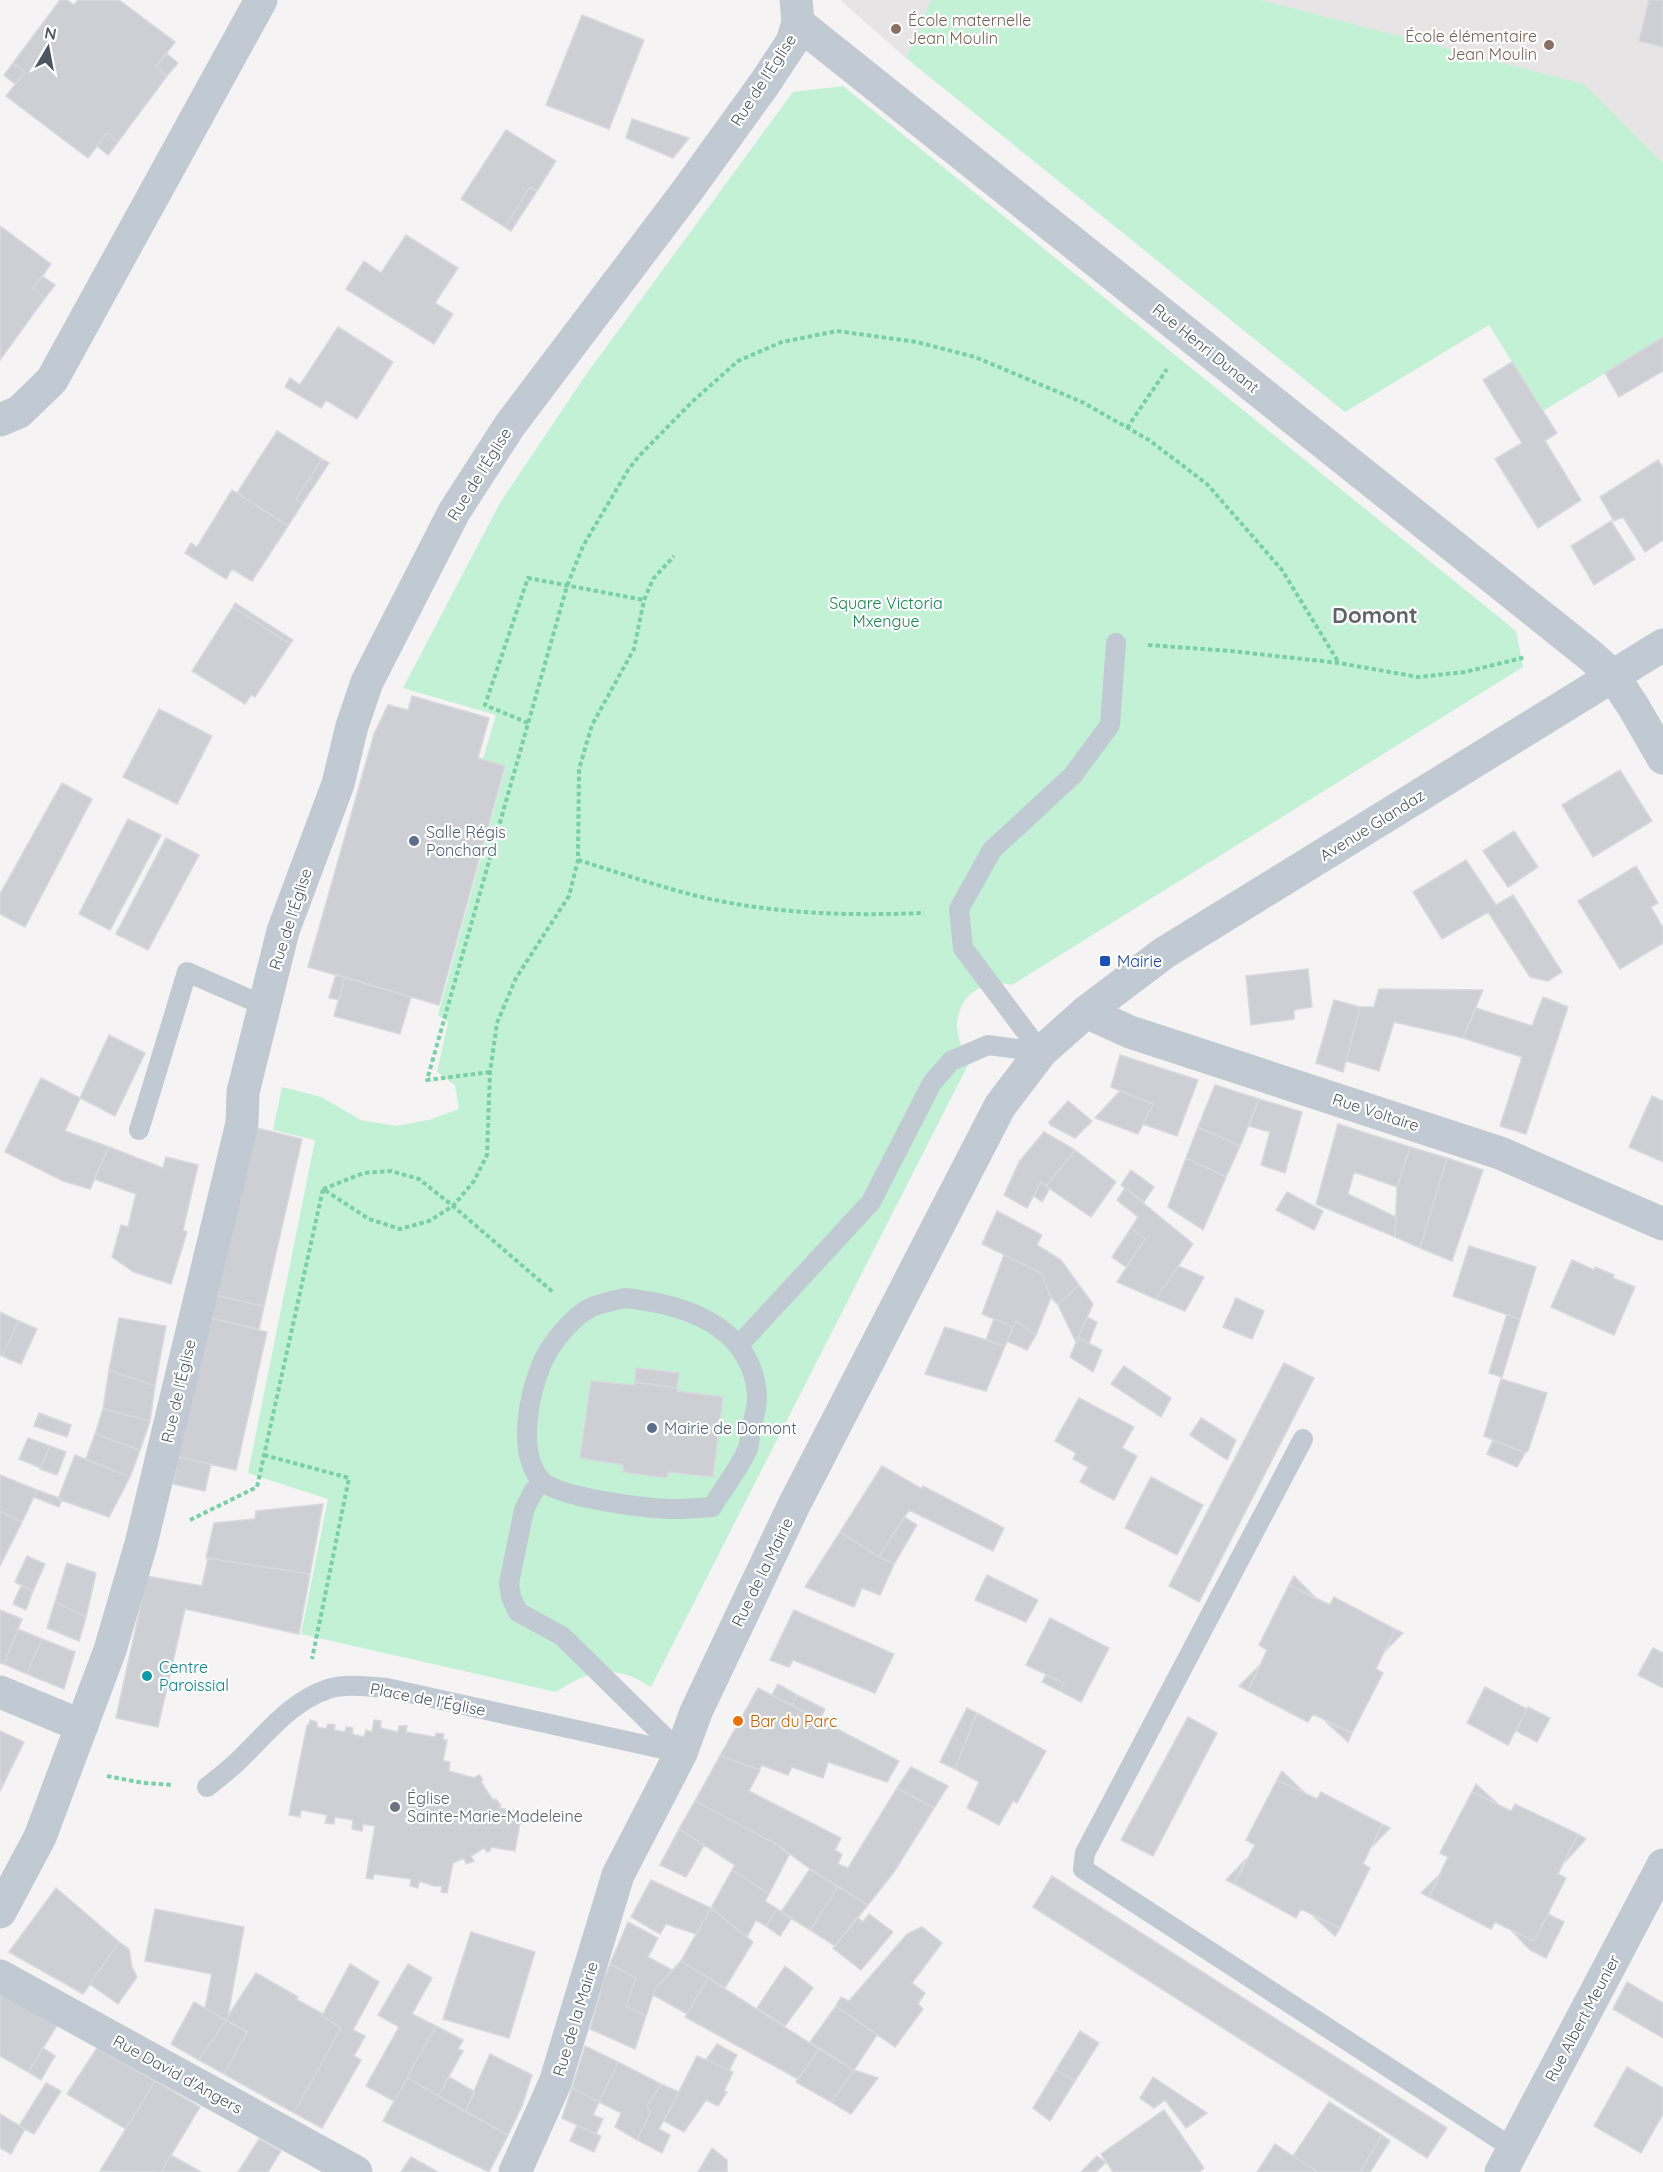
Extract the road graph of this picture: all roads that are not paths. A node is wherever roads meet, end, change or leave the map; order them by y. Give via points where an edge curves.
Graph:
1 (261, 0) edge
2 (797, 12) edge
3 (0, 420) edge
4 (1116, 643) road end
5 (1663, 645) edge
6 (1613, 676) junction
7 (1663, 758) edge
8 (264, 1006) junction
9 (1086, 1012) junction
10 (1041, 1052) junction
11 (139, 1130) dead end
12 (1663, 1224) edge
13 (739, 1345) junction
14 (1303, 1439) dead end
15 (542, 1482) junction
16 (0, 1692) edge
17 (82, 1726) junction
18 (681, 1753) junction
19 (207, 1787) dead end
20 (1663, 1865) edge
21 (0, 1912) edge
22 (0, 1976) edge
23 (1507, 2160) edge
24 (356, 2172) edge
25 (515, 2172) edge

1 - 3 street via 52,380 19,412
2 - 6 street, Rue Henri Dunant
2 - 8 street, Rue de l'Église via 792,42 765,83 510,425 454,512 367,682 339,784 283,931
4 - 10 lane via 1110,725 1073,775 992,850 959,909 963,948
5 - 6 street, Avenue Glandaz
6 - 7 street, Rue Henri Dunant
6 - 9 street, Avenue Glandaz via 1164,953
8 - 11 lane via 187,972
8 - 17 street, Rue de l'Église via 243,1092 242,1123 141,1545 110,1650
9 - 10 street, Rue de la Mairie
9 - 12 street, Rue Voltaire via 1130,1032 1500,1153
10 - 13 lane via 988,1045 951,1061 932,1083 871,1202
10 - 18 street, Rue de la Mairie via 1000,1106 794,1505 696,1712
13 - 15 lane via 752,1369 757,1396 747,1450 712,1507 673,1509 618,1503 562,1492
13 - 15 lane via 722,1329 692,1312 653,1301 625,1298 596,1304 579,1315 558,1337 542,1363 529,1405 530,1462
14 - 23 lane via 1085,1853 1083,1869
15 - 18 lane via 532,1492 524,1510 509,1583 518,1612 562,1636
16 - 17 street
17 - 21 street, Rue de l'Église via 40,1837
18 - 19 lane, Place de l'Église via 387,1688 354,1686 329,1689 304,1701
18 - 25 street, Rue de la Mairie via 618,1875 555,2083
20 - 23 street, Rue Albert Meunier
22 - 24 street, Rue David d'Angers

